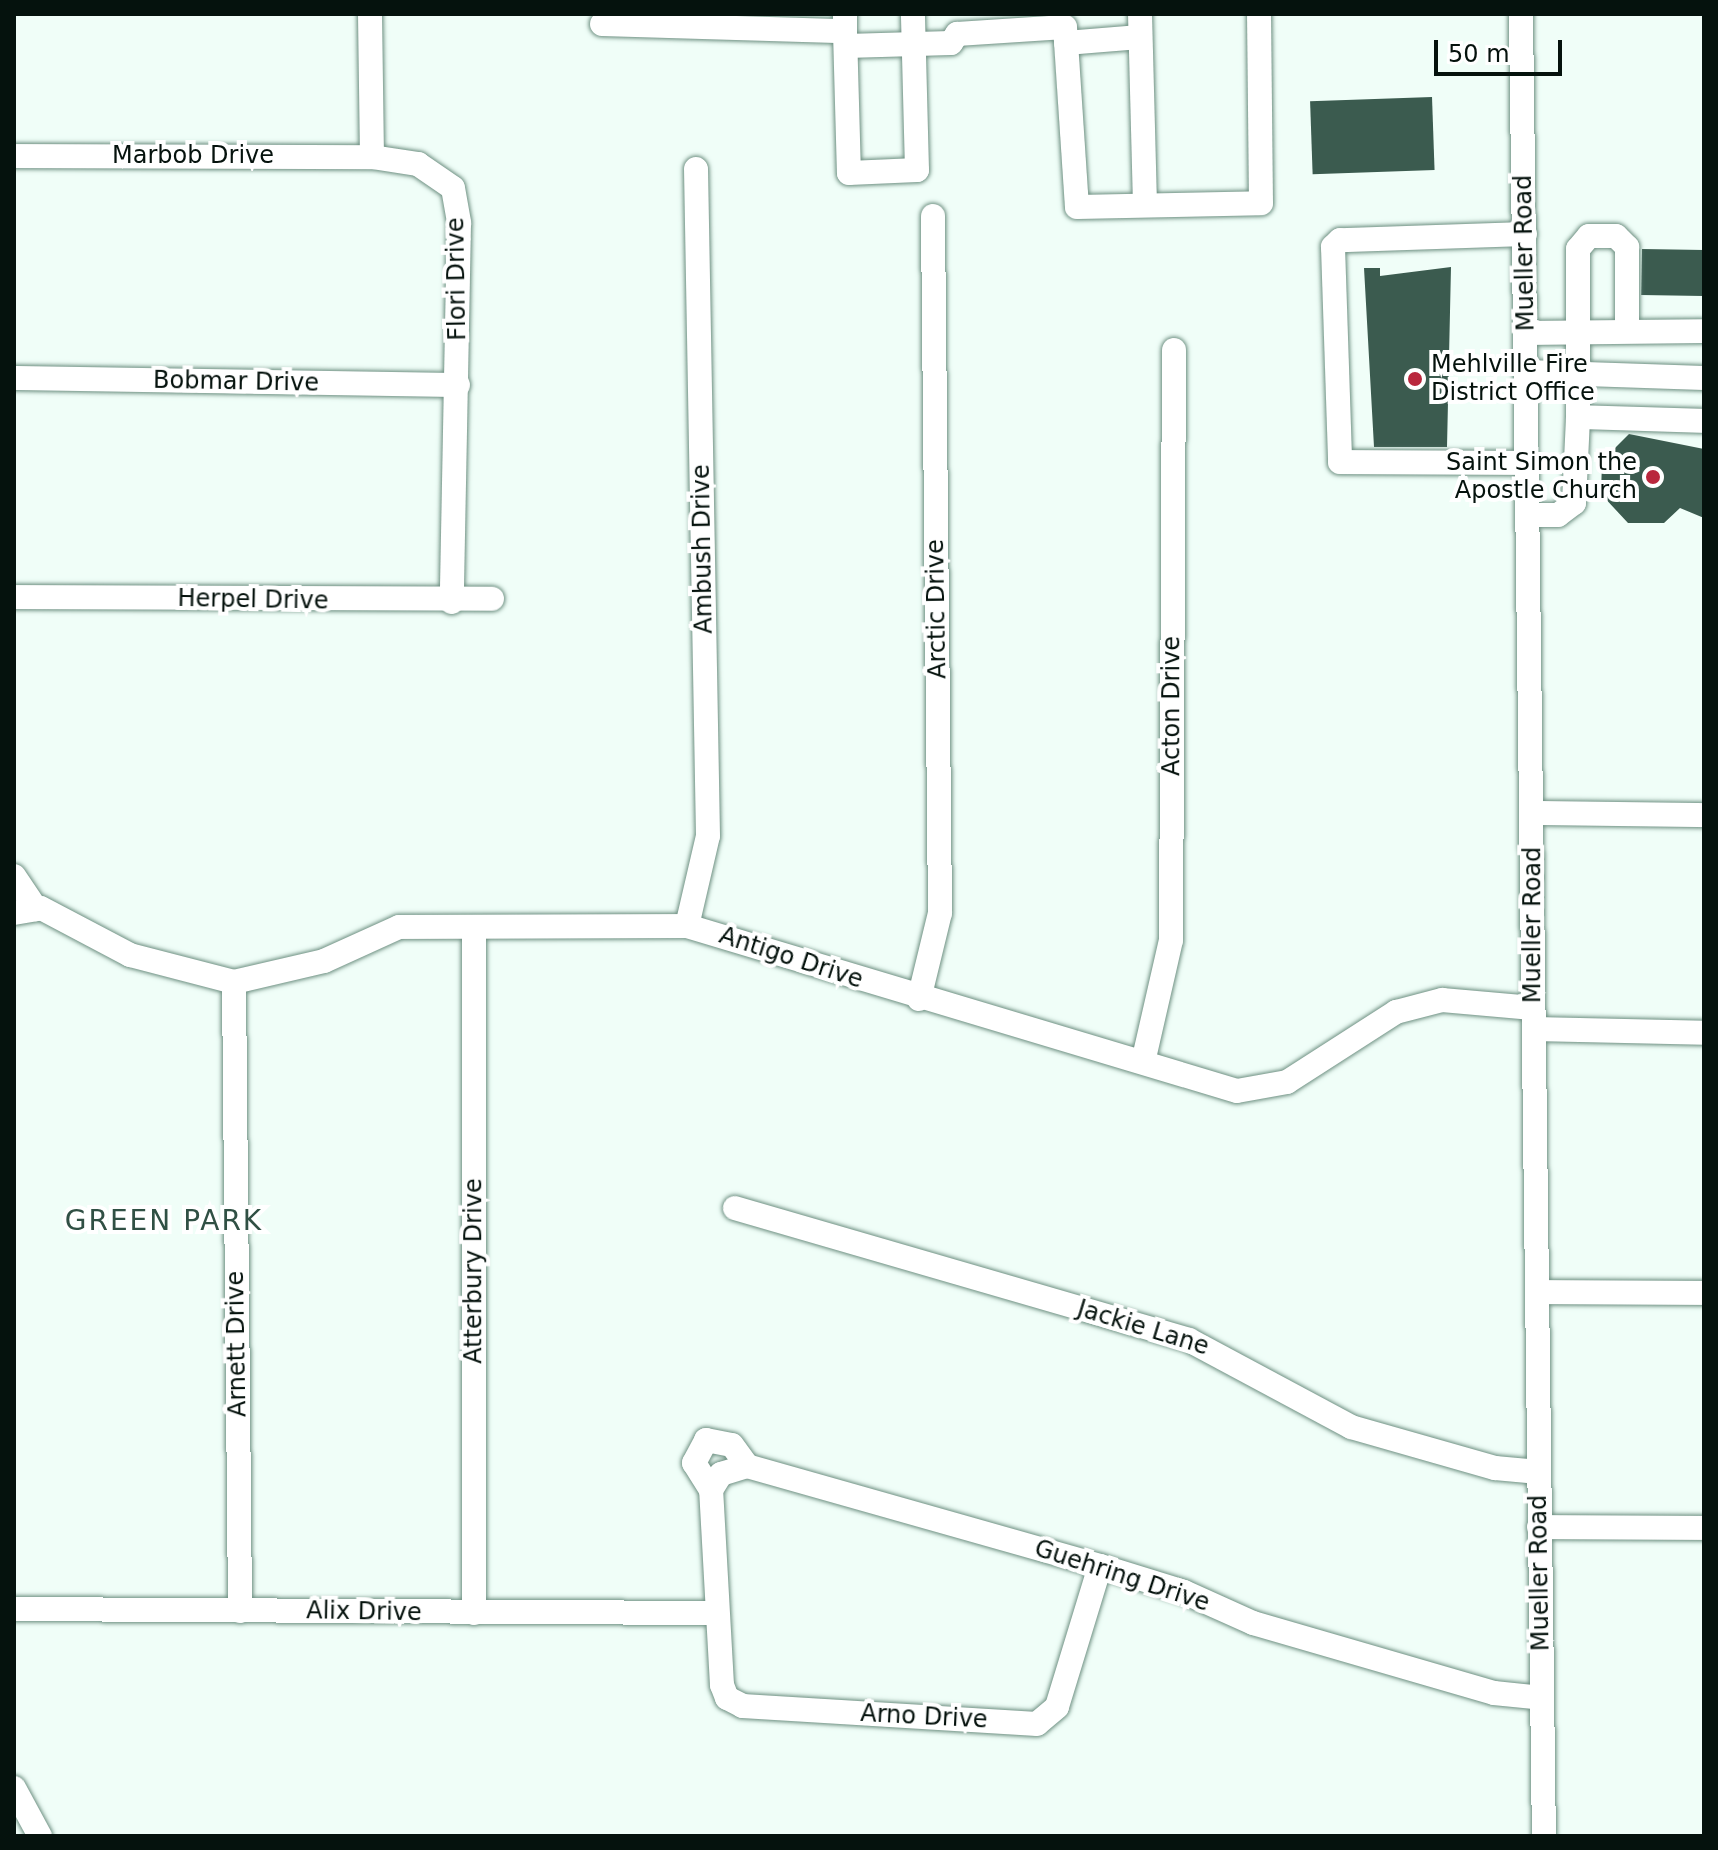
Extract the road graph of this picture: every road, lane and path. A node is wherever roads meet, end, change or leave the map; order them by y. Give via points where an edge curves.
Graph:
1 (370, 14) edge
2 (913, 14) edge
3 (1259, 14) edge
4 (1521, 14) edge
5 (700, 19) edge
6 (602, 24) dead end
7 (957, 24) edge
8 (1140, 25) edge
9 (846, 30) edge
10 (1066, 43) junction
11 (914, 45) junction
12 (14, 156) edge
13 (372, 157) junction
14 (696, 169) dead end
15 (1145, 205) junction
16 (933, 216) dead end
17 (1525, 234) junction
18 (1627, 330) junction
19 (1704, 331) edge
20 (1579, 332) junction
21 (1525, 333) junction
22 (1174, 350) dead end
23 (1526, 372) junction
24 (1578, 374) junction
25 (14, 378) edge
26 (1704, 378) edge
27 (458, 385) junction
28 (1578, 417) junction
29 (1704, 421) edge
30 (1527, 463) junction
31 (1528, 515) junction
32 (14, 597) edge
33 (492, 599) dead end
34 (452, 602) junction
35 (1532, 813) junction
36 (1704, 815) edge
37 (14, 876) edge
38 (25, 911) edge
39 (687, 926) junction
40 (474, 929) junction
41 (234, 982) junction
42 (919, 999) junction
43 (1534, 1018) junction
44 (1704, 1033) edge
45 (1144, 1058) junction
46 (735, 1208) dead end
47 (1537, 1292) junction
48 (1704, 1293) edge
49 (747, 1466) junction
50 (1539, 1472) junction
51 (711, 1490) junction
52 (1539, 1527) junction
53 (1704, 1528) edge
54 (1100, 1566) junction
55 (14, 1609) edge
56 (240, 1611) junction
57 (474, 1613) junction
58 (714, 1613) junction
59 (1542, 1698) junction
60 (14, 1788) edge
61 (40, 1836) edge
62 (1544, 1836) edge

1 - 13 street
2 - 11 street
3 - 15 street via 1261,203
4 - 17 street, Mueller Road
5 - 6 street
5 - 9 street
7 - 10 street via 1065,27
7 - 11 street via 951,43
8 - 10 street
8 - 15 street
9 - 11 street
9 - 11 street via 849,173 917,170
10 - 15 street via 1077,207
12 - 13 street, Marbob Drive
13 - 27 street, Flori Drive via 418,164 453,188
14 - 39 street, Ambush Drive via 708,836
16 - 42 street, Arctic Drive via 940,913
17 - 21 street, Mueller Road
17 - 30 street via 1340,240 1333,247 1340,462
18 - 19 street
18 - 20 street
18 - 20 street via 1627,247 1616,236 1589,236 1578,249
20 - 21 street
20 - 24 street
21 - 23 street, Mueller Road
22 - 45 street, Acton Drive via 1171,940
23 - 24 street
23 - 30 street, Mueller Road
24 - 26 street
24 - 28 street
25 - 27 street, Bobmar Drive
27 - 34 street, Flori Drive
28 - 29 street
28 - 31 street via 1574,503 1558,515
30 - 31 street, Mueller Road
31 - 35 street, Mueller Road
32 - 34 street, Herpel Drive
33 - 34 street, Herpel Drive
35 - 36 street
35 - 43 street, Mueller Road
37 - 38 street, Antigo Drive
38 - 41 street, Antigo Drive via 130,955
39 - 40 street, Antigo Drive
39 - 42 street, Antigo Drive
40 - 41 street, Antigo Drive via 399,927 324,961
40 - 57 street, Atterbury Drive
41 - 56 street, Arnett Drive
42 - 45 street, Antigo Drive
43 - 44 street, Antigo Drive
43 - 45 street, Antigo Drive via 1442,1000 1396,1012 1287,1082 1237,1091
43 - 47 street, Mueller Road
46 - 50 street, Jackie Lane via 1189,1340 1351,1427 1495,1468
47 - 48 street
47 - 50 street, Mueller Road
49 - 51 street via 721,1474
49 - 51 street, Guehring Drive via 732,1445 706,1440 694,1463
49 - 54 street, Guehring Drive
50 - 52 street, Mueller Road
51 - 58 street, Guehring Drive
52 - 53 street
52 - 59 street, Mueller Road
54 - 58 street, Arno Drive via 1057,1707 1037,1724 733,1704 722,1685
54 - 59 street, Guehring Drive via 1253,1623 1494,1693
55 - 56 street, Alix Drive
56 - 57 street, Alix Drive
57 - 58 street, Alix Drive
59 - 62 street, Mueller Road
60 - 61 street

